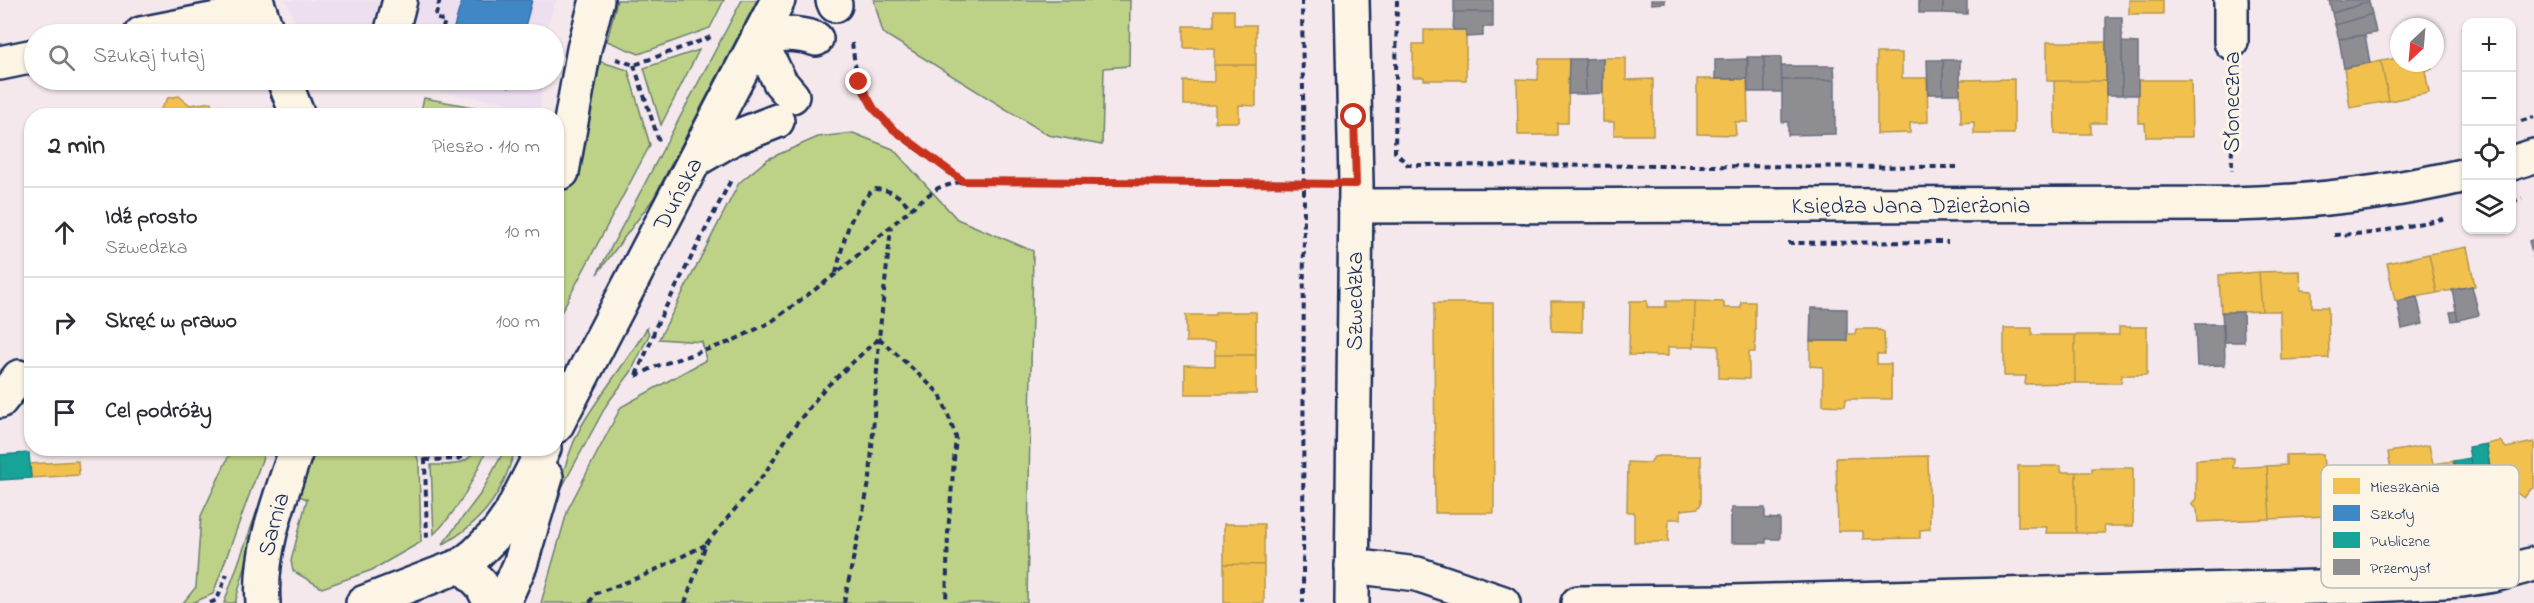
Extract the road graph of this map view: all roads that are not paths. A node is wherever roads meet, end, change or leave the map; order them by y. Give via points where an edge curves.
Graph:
1 (597, 0) edge
2 (778, 0) edge
3 (1352, 0) edge
4 (2230, 0) edge
5 (261, 14) edge
6 (192, 24) edge
7 (759, 37) junction
8 (816, 39) dead end
9 (2231, 42) road end
10 (24, 58) edge
11 (0, 63) edge
12 (288, 90) edge
13 (294, 108) edge
14 (2534, 156) edge
15 (695, 160) junction
16 (564, 161) edge
17 (2516, 161) edge
18 (2462, 176) edge
19 (1355, 195) junction
20 (578, 386) junction
21 (564, 411) edge
22 (564, 425) edge
23 (295, 456) edge
24 (540, 456) edge
25 (553, 456) edge
26 (2534, 564) edge
27 (462, 565) junction
28 (1352, 566) junction
29 (2519, 568) edge
30 (2401, 588) edge
31 (2356, 594) edge
32 (1732, 602) edge
33 (263, 603) edge
34 (363, 603) edge
35 (491, 603) edge
36 (503, 603) edge
37 (1352, 603) edge
38 (1503, 603) edge
39 (1578, 603) edge

1 - 16 street
2 - 7 street, Duńska
3 - 19 street, Szwedzka
4 - 9 street, Słoneczna
5 - 6 street
7 - 8 street via 789,34
7 - 15 street, Duńska
7 - 15 street via 780,82 785,109
10 - 11 street
12 - 13 street
14 - 17 street
15 - 20 street, Duńska
18 - 19 street, Księdza Jana Dzierżonia via 2357,195 2232,204
19 - 28 street, Szwedzka
20 - 21 street, Duńska
20 - 22 street, Duńska
23 - 33 street, Sarnia via 265,553
24 - 27 street via 510,515 489,542
25 - 36 street, Duńska
26 - 29 street
27 - 34 street
27 - 35 street via 481,584
28 - 37 street, Szwedzka
28 - 38 street via 1418,574
30 - 31 street
31 - 32 street
32 - 39 street

